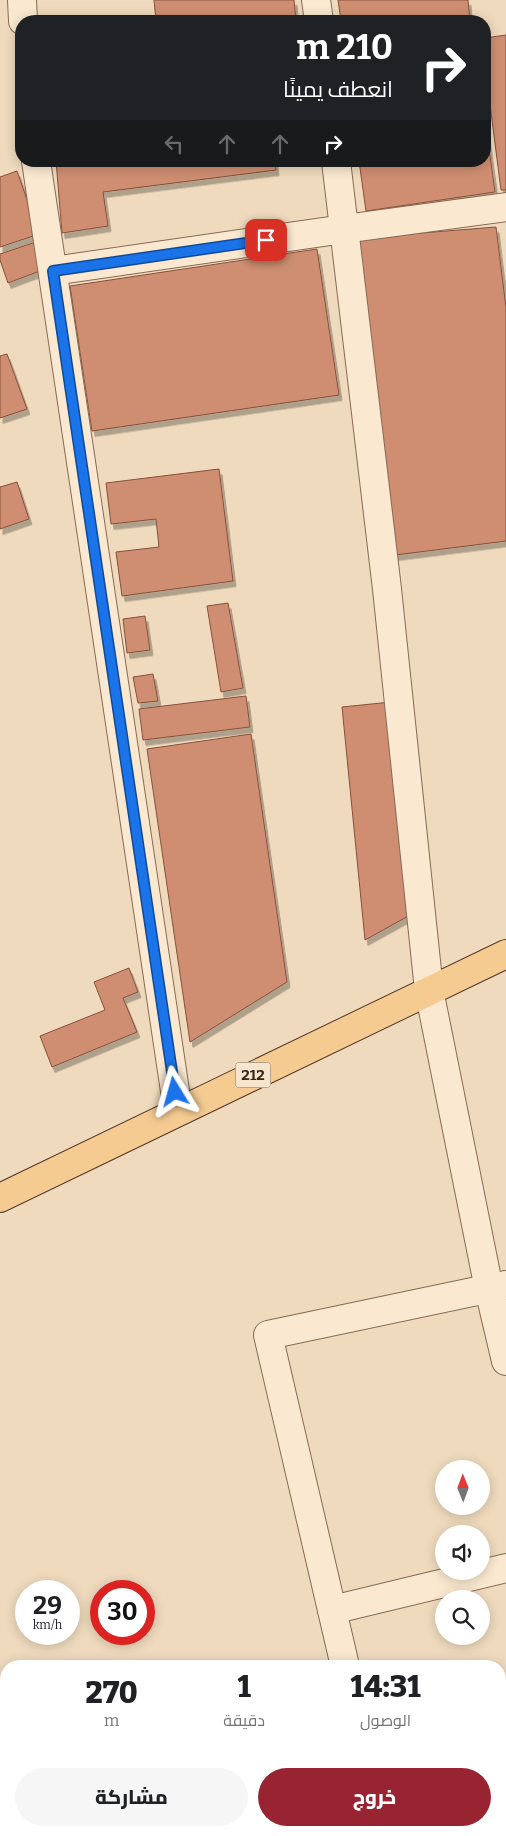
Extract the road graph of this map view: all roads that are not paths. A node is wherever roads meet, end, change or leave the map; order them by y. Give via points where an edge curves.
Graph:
1 (22, 0) edge
2 (316, 0) edge
3 (23, 15) edge
4 (318, 15) edge
5 (37, 167) edge
6 (337, 167) edge
7 (506, 207) edge
8 (344, 229) junction
9 (53, 271) junction
10 (506, 954) edge
11 (429, 990) junction
12 (178, 1111) junction
13 (0, 1198) edge
14 (498, 1287) edge
15 (506, 1361) edge
16 (506, 1568) edge
17 (332, 1610) junction
18 (344, 1660) edge

1 - 3 street
2 - 4 street
5 - 9 street
6 - 8 street
7 - 8 street
8 - 9 street
8 - 11 street via 387,589
9 - 12 street
10 - 11 main road, 212
11 - 12 main road, 212
11 - 14 street
12 - 13 main road, 212
14 - 15 street
14 - 17 street via 268,1335
16 - 17 street
17 - 18 street

